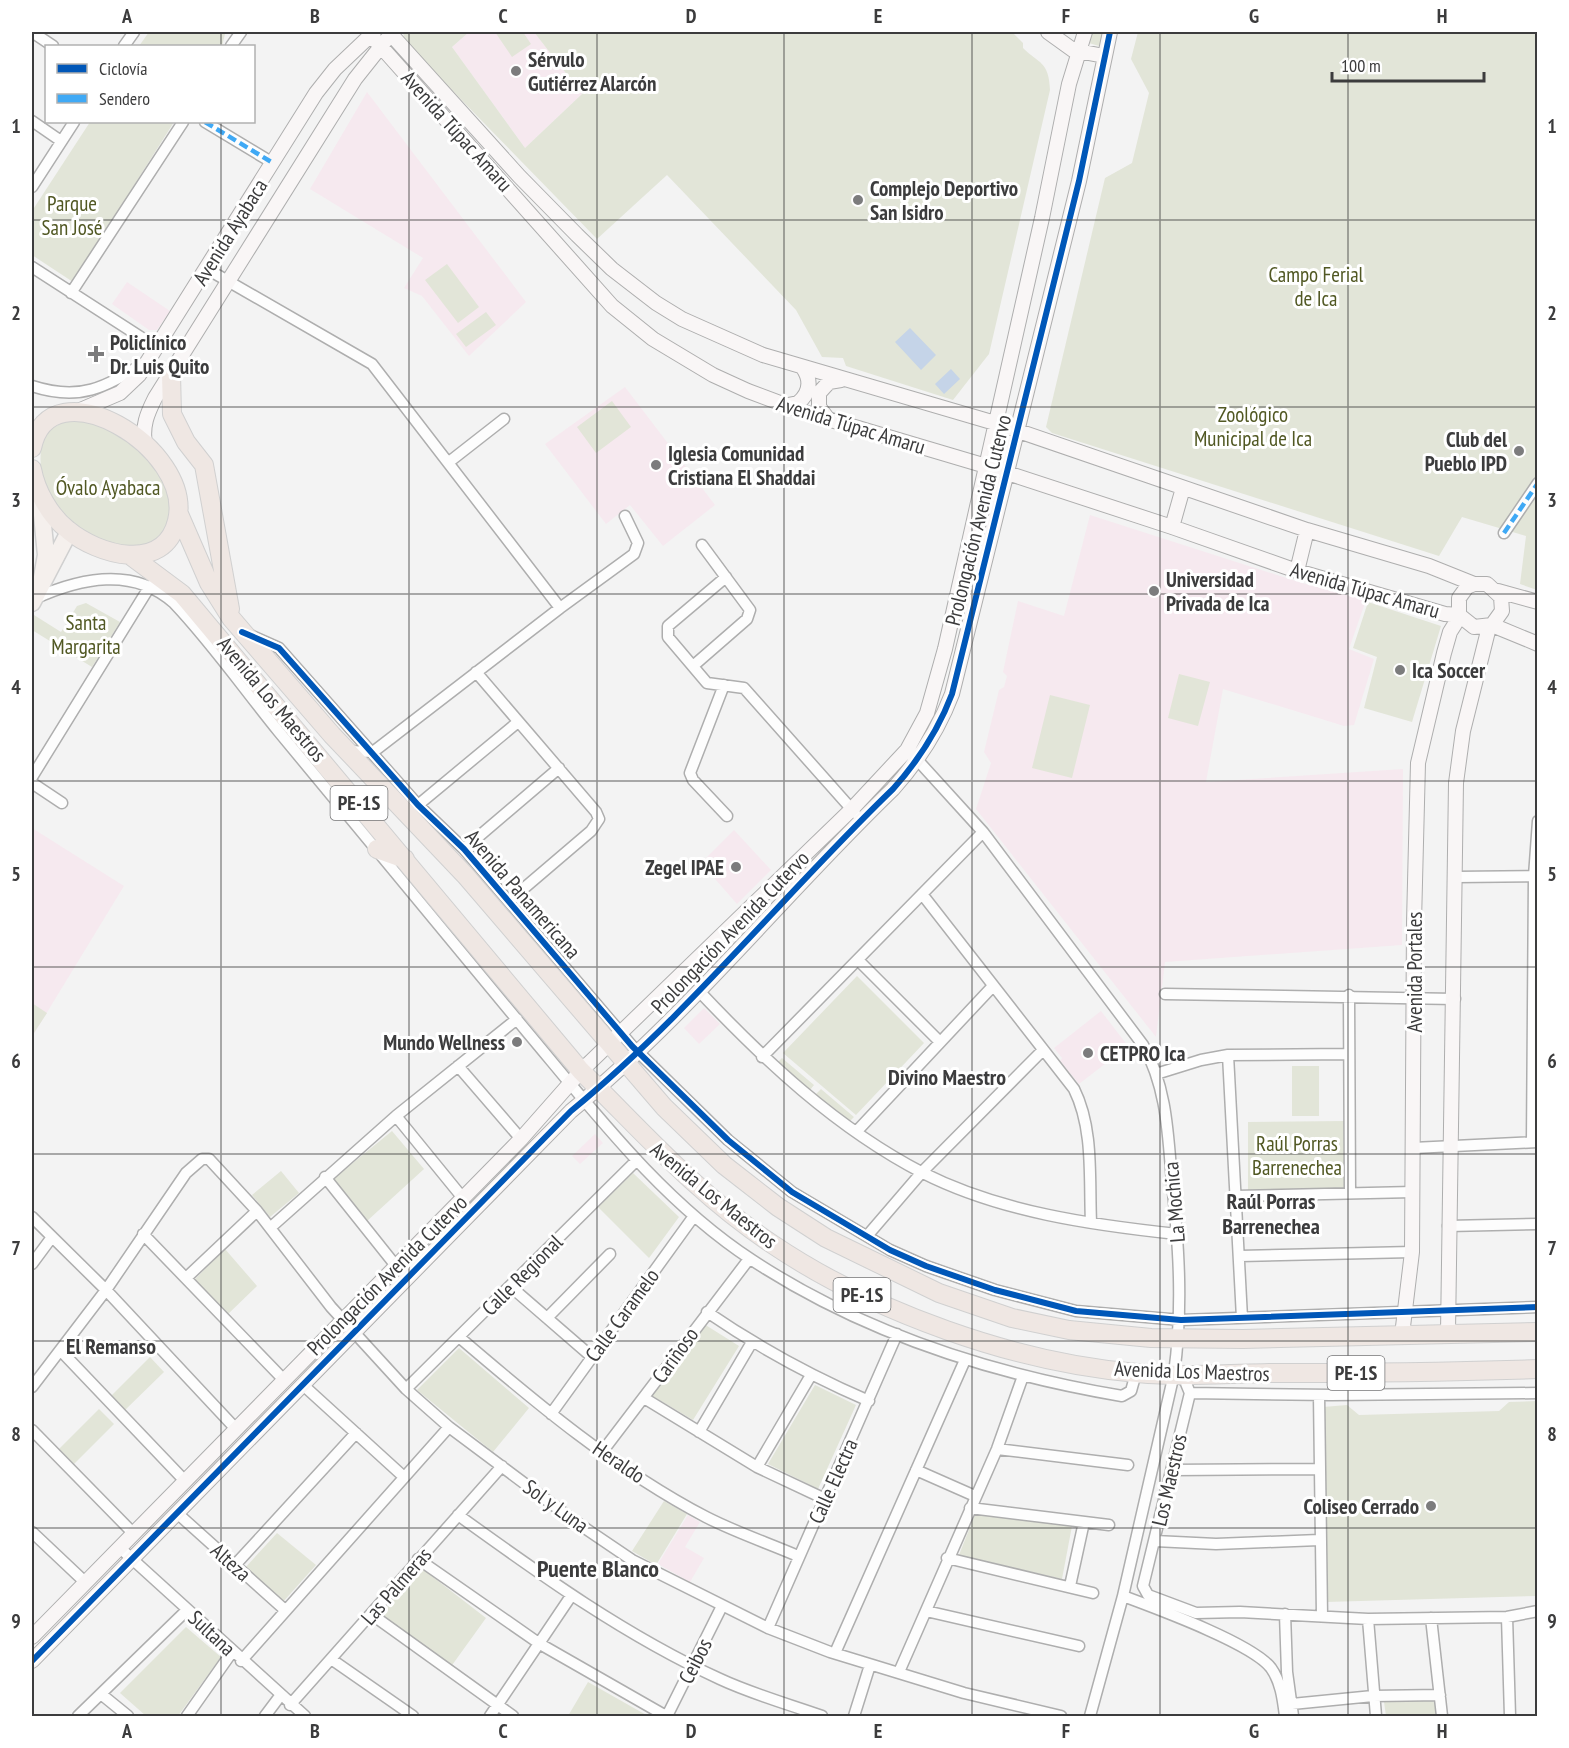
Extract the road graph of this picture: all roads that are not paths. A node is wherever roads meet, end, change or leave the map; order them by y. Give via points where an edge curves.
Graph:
1 (32, 32) edge
2 (135, 32) edge
3 (371, 32) edge
4 (391, 32) edge
5 (1048, 32) edge
6 (1085, 32) edge
7 (1110, 32) edge
8 (52, 45) edge
9 (125, 45) edge
10 (381, 46) junction
11 (1079, 52) junction
12 (1104, 56) junction
13 (32, 121) edge
14 (73, 123) edge
15 (182, 123) edge
16 (207, 123) edge
17 (61, 141) junction
18 (273, 162) junction
19 (519, 176) junction
20 (32, 186) edge
21 (507, 188) junction
22 (1042, 218) junction
23 (1067, 224) junction
24 (32, 267) edge
25 (207, 269) junction
26 (228, 281) junction
27 (71, 293) junction
28 (156, 347) junction
29 (147, 362) junction
30 (803, 368) junction
31 (171, 374) junction
32 (843, 380) junction
33 (32, 386) edge
34 (788, 405) junction
35 (32, 413) edge
36 (67, 413) junction
37 (504, 419) dead end
38 (828, 419) junction
39 (995, 423) junction
40 (1017, 431) junction
41 (145, 444) junction
42 (32, 448) edge
43 (449, 462) junction
44 (986, 466) junction
45 (1007, 474) junction
46 (34, 478) edge
47 (1538, 483) edge
48 (1183, 488) junction
49 (178, 514) junction
50 (625, 516) dead end
51 (1172, 527) junction
52 (1307, 530) junction
53 (69, 532) junction
54 (1504, 533) dead end
55 (702, 545) dead end
56 (131, 556) junction
57 (1297, 571) junction
58 (726, 577) junction
59 (41, 583) junction
60 (1474, 584) junction
61 (150, 586) junction
62 (1498, 591) junction
63 (33, 601) edge
64 (1538, 602) edge
65 (560, 608) junction
66 (1459, 615) junction
67 (1490, 626) junction
68 (242, 632) junction
69 (218, 644) junction
70 (1538, 644) edge
71 (693, 666) junction
72 (476, 672) junction
73 (724, 685) junction
74 (934, 688) junction
75 (952, 694) junction
76 (518, 722) junction
77 (907, 750) junction
78 (347, 751) junction
79 (373, 752) junction
80 (919, 759) junction
81 (559, 768) junction
82 (32, 777) edge
83 (32, 783) edge
84 (62, 803) dead end
85 (418, 805) junction
86 (851, 810) junction
87 (728, 816) dead end
88 (861, 820) junction
89 (1538, 821) edge
90 (983, 832) junction
91 (377, 849) junction
92 (464, 849) junction
93 (405, 859) junction
94 (1536, 876) edge
95 (1456, 877) junction
96 (922, 894) junction
97 (509, 901) junction
98 (858, 960) junction
99 (690, 968) junction
100 (703, 985) junction
101 (993, 986) junction
102 (1165, 994) dead end
103 (1349, 995) junction
104 (1414, 996) junction
105 (1455, 999) junction
106 (517, 1019) junction
107 (615, 1039) junction
108 (940, 1042) junction
109 (1043, 1050) junction
110 (1347, 1054) junction
111 (1228, 1055) junction
112 (632, 1057) junction
113 (762, 1057) junction
114 (458, 1066) junction
115 (1156, 1074) junction
116 (572, 1076) junction
117 (591, 1094) junction
118 (396, 1116) junction
119 (857, 1131) junction
120 (521, 1139) junction
121 (1534, 1142) edge
122 (1452, 1146) junction
123 (1413, 1148) junction
124 (637, 1160) junction
125 (922, 1172) junction
126 (326, 1177) junction
127 (1413, 1192) junction
128 (1350, 1193) junction
129 (1236, 1196) junction
130 (462, 1197) junction
131 (257, 1211) junction
132 (32, 1216) edge
133 (694, 1216) junction
134 (1090, 1222) junction
135 (1538, 1224) edge
136 (1448, 1226) junction
137 (270, 1228) junction
138 (143, 1234) junction
139 (1177, 1234) junction
140 (867, 1236) junction
141 (51, 1237) junction
142 (1412, 1252) junction
143 (610, 1254) dead end
144 (1240, 1256) junction
145 (749, 1259) junction
146 (32, 1264) edge
147 (396, 1266) junction
148 (186, 1278) junction
149 (510, 1286) junction
150 (106, 1290) junction
151 (1538, 1307) edge
152 (1448, 1310) junction
153 (707, 1312) junction
154 (1406, 1312) junction
155 (547, 1318) junction
156 (1242, 1318) junction
157 (342, 1320) junction
158 (1181, 1320) junction
159 (354, 1332) junction
160 (1448, 1332) junction
161 (1538, 1332) edge
162 (897, 1334) junction
163 (1402, 1335) junction
164 (459, 1337) junction
165 (1179, 1339) junction
166 (752, 1342) junction
167 (61, 1351) junction
168 (592, 1357) junction
169 (965, 1360) junction
170 (1538, 1369) edge
171 (1136, 1373) junction
172 (1174, 1374) junction
173 (811, 1375) junction
174 (1023, 1376) junction
175 (284, 1380) junction
176 (303, 1384) junction
177 (32, 1387) edge
178 (406, 1389) junction
179 (1538, 1392) edge
180 (1190, 1393) junction
181 (1319, 1395) junction
182 (644, 1398) junction
183 (869, 1401) junction
184 (551, 1413) junction
185 (449, 1427) junction
186 (236, 1429) junction
187 (32, 1430) edge
188 (699, 1432) junction
189 (356, 1433) junction
190 (997, 1449) junction
191 (603, 1452) junction
192 (1128, 1465) dead end
193 (502, 1467) junction
194 (757, 1467) junction
195 (1318, 1469) junction
196 (916, 1470) junction
197 (1172, 1470) junction
198 (404, 1477) junction
199 (185, 1481) junction
200 (975, 1496) junction
201 (825, 1499) junction
202 (970, 1508) junction
203 (177, 1513) junction
204 (458, 1515) junction
205 (1084, 1522) junction
206 (1109, 1525) dead end
207 (32, 1533) edge
208 (134, 1534) junction
209 (1320, 1540) junction
210 (1155, 1541) junction
211 (120, 1548) junction
212 (798, 1556) junction
213 (947, 1558) junction
214 (131, 1559) junction
215 (418, 1559) junction
216 (234, 1565) junction
217 (86, 1583) junction
218 (1070, 1586) junction
219 (1093, 1593) dead end
220 (572, 1596) junction
221 (1123, 1596) junction
222 (722, 1606) junction
223 (187, 1610) junction
224 (285, 1611) junction
225 (926, 1611) junction
226 (1538, 1611) edge
227 (1196, 1613) junction
228 (371, 1614) junction
229 (1285, 1614) junction
230 (1322, 1616) junction
231 (1507, 1617) junction
232 (1368, 1618) junction
233 (1431, 1618) junction
234 (1192, 1624) junction
235 (768, 1629) junction
236 (32, 1636) edge
237 (540, 1644) junction
238 (1079, 1646) dead end
239 (232, 1652) junction
240 (834, 1653) junction
241 (331, 1659) junction
242 (32, 1661) edge
243 (241, 1661) junction
244 (692, 1665) junction
245 (870, 1665) junction
246 (899, 1672) junction
247 (101, 1694) junction
248 (1440, 1695) junction
249 (280, 1696) junction
250 (1373, 1696) junction
251 (1292, 1704) junction
252 (290, 1705) junction
253 (493, 1712) edge
254 (78, 1716) edge
255 (128, 1716) edge
256 (187, 1716) edge
257 (265, 1716) edge
258 (305, 1716) edge
259 (413, 1716) edge
260 (513, 1716) edge
261 (667, 1716) edge
262 (822, 1716) edge
263 (854, 1716) edge
264 (1061, 1716) edge
265 (1090, 1716) edge
266 (1285, 1716) edge
267 (1293, 1716) edge
268 (1376, 1716) edge
269 (1442, 1716) edge
270 (1510, 1716) edge

1 - 8 street
2 - 9 street
3 - 10 street, Avenida Túpac Amaru
3 - 18 street, Avenida Ayabaca via 316,93
4 - 10 street, Avenida Ayabaca
4 - 19 street, Avenida Túpac Amaru
5 - 11 street
6 - 11 street, Prolongación Avenida Cutervo
7 - 12 street, Prolongación Avenida Cutervo
10 - 21 street, Avenida Túpac Amaru
10 - 26 street, Avenida Ayabaca via 355,79
11 - 12 street
11 - 22 street, Prolongación Avenida Cutervo
12 - 23 street, Prolongación Avenida Cutervo
13 - 17 street
14 - 17 street
15 - 27 street
16 - 18 street
17 - 20 street
18 - 25 street, Avenida Ayabaca
19 - 21 street
19 - 30 street, Avenida Túpac Amaru via 612,269 656,303 703,330
21 - 34 street, Avenida Túpac Amaru via 588,282 631,322 713,375
22 - 23 street
22 - 39 street, Prolongación Avenida Cutervo
23 - 40 street, Prolongación Avenida Cutervo
24 - 27 street
25 - 26 street
25 - 28 street, Avenida Ayabaca
26 - 31 street, Avenida Ayabaca
26 - 43 street via 372,364
27 - 28 street
28 - 29 street, Avenida Ayabaca
29 - 33 street via 107,385 78,394
29 - 36 street, Avenida Ayabaca via 120,393 95,406
30 - 32 street, Avenida Túpac Amaru
30 - 34 street via 808,375 808,390 798,404
31 - 41 street, Avenida Ayabaca via 145,419
31 - 68 highway via 172,414 186,442 204,465 228,600
32 - 38 street via 829,382 819,393 819,407
32 - 39 street, Avenida Túpac Amaru
34 - 38 street, Avenida Túpac Amaru
35 - 36 highway, PE-1S
36 - 41 highway, PE-1S via 105,419
36 - 42 highway via 51,417 39,428
37 - 43 street
38 - 44 street, Avenida Túpac Amaru
39 - 40 street, Avenida Túpac Amaru
39 - 44 street, Prolongación Avenida Cutervo
40 - 45 street, Prolongación Avenida Cutervo
40 - 48 street, Avenida Túpac Amaru
41 - 49 highway, PE-1S via 169,474 178,500
43 - 65 street
44 - 45 street, Avenida Túpac Amaru
44 - 74 street, Prolongación Avenida Cutervo
45 - 51 street, Avenida Túpac Amaru
45 - 75 street, Prolongación Avenida Cutervo
46 - 53 highway, PE-1S via 52,513
46 - 59 main road via 43,510 46,555
47 - 54 street
48 - 51 street
48 - 52 street, Avenida Túpac Amaru
49 - 56 highway via 174,530 164,543 146,554
49 - 68 highway, Avenida Los Maestros / PE-1S via 215,594
50 - 65 street via 638,549
51 - 57 street, Avenida Túpac Amaru
52 - 57 street
52 - 60 street, Avenida Túpac Amaru via 1429,566
53 - 56 highway, PE-1S via 90,544
53 - 59 main road
55 - 58 street
56 - 69 highway, Avenida Los Maestros / PE-1S via 182,594
57 - 66 street, Avenida Túpac Amaru
58 - 71 street via 750,610 747,619
58 - 71 street via 668,626 668,637
59 - 63 main road
60 - 62 street via 1487,584
60 - 66 street via 1459,598
61 - 63 street via 92,579
61 - 69 street
61 - 82 street
62 - 64 street
62 - 67 street via 1502,611
65 - 72 street
66 - 67 street via 1474,627
66 - 104 street, Avenida Portales via 1444,653 1418,763
67 - 70 street
67 - 95 street, Avenida Portales via 1459,756
68 - 78 highway, Avenida Los Maestros / PE-1S
68 - 79 street, Avenida Panamericana via 279,648
69 - 91 street
69 - 93 highway, Avenida Los Maestros / PE-1S
71 - 73 street via 707,683
72 - 76 street
72 - 79 street
73 - 86 street via 744,688
73 - 87 street via 690,772
74 - 75 street
74 - 77 street, Prolongación Avenida Cutervo via 920,729
75 - 80 street, Prolongación Avenida Cutervo
76 - 81 street
76 - 85 street
77 - 80 street, La Mochica
77 - 86 street, Prolongación Avenida Cutervo
78 - 79 street
78 - 107 highway, Avenida Los Maestros / PE-1S
79 - 85 street, Avenida Panamericana
80 - 88 street, Prolongación Avenida Cutervo
80 - 90 street, La Mochica
81 - 92 street
81 - 97 street via 597,812 598,825
83 - 84 street
85 - 92 street, Avenida Panamericana
86 - 88 street
86 - 99 street, Prolongación Avenida Cutervo
88 - 100 street, Prolongación Avenida Cutervo
89 - 94 street
90 - 96 street
90 - 115 street, La Mochica via 1143,1045
91 - 93 highway
91 - 106 street
92 - 97 street, Avenida Panamericana
93 - 116 highway, Avenida Los Maestros / PE-1S
94 - 95 street
94 - 121 street
95 - 105 street, Avenida Portales
96 - 98 street
96 - 101 street
97 - 107 street, Avenida Panamericana
98 - 108 street
98 - 113 street
99 - 100 street via 703,968
99 - 107 street, Prolongación Avenida Cutervo
100 - 112 street, Prolongación Avenida Cutervo
100 - 113 street
101 - 108 street
101 - 109 street
102 - 103 street
103 - 104 street
103 - 110 street
104 - 105 street
104 - 123 street, Avenida Portales
105 - 122 street, Avenida Portales
106 - 114 street
106 - 116 street
107 - 112 highway, Avenida Los Maestros / PE-1S
107 - 116 street, Prolongación Avenida Cutervo
108 - 119 street
109 - 125 street
109 - 134 street via 1068,1080 1082,1108 1087,1129
110 - 111 street
110 - 128 street
111 - 115 street
111 - 129 street
112 - 117 street, Prolongación Avenida Cutervo
112 - 140 street via 792,1192
112 - 165 highway, Avenida Los Maestros / PE-1S via 685,1130 724,1165 778,1207 885,1269 1012,1318 1070,1330
113 - 119 street
114 - 118 street
114 - 120 street
115 - 139 street, La Mochica via 1167,1123
116 - 117 highway, Avenida Los Maestros / PE-1S
116 - 120 street, Prolongación Avenida Cutervo
117 - 124 street
117 - 159 street, Prolongación Avenida Cutervo
117 - 171 highway, Avenida Los Maestros / PE-1S via 710,1197 772,1244 834,1281 903,1314 980,1341 1052,1359
118 - 126 street
118 - 130 street
119 - 125 street
120 - 130 street, Prolongación Avenida Cutervo
121 - 122 street
122 - 123 street
122 - 136 street, Avenida Portales
123 - 127 street, Avenida Portales
124 - 133 street
124 - 149 street, Calle Regional
125 - 134 street via 1023,1210
125 - 140 street
126 - 137 street
126 - 147 street
127 - 128 street
127 - 142 street, Avenida Portales
128 - 129 street
129 - 144 street
130 - 147 street, Prolongación Avenida Cutervo
131 - 137 street, Sol y Luna
131 - 138 street, Sol y Luna via 209,1159 195,1164
131 - 148 street
132 - 141 street
133 - 145 street
133 - 168 street, Calle Caramelo
134 - 139 street
135 - 136 street
136 - 152 street, Avenida Portales
137 - 157 street, Sol y Luna
138 - 148 street
138 - 150 street
139 - 158 street, La Mochica
140 - 158 street via 926,1266 1038,1303 1094,1313
141 - 146 street
141 - 150 street
142 - 144 street
142 - 154 street, Avenida Portales
143 - 155 street
144 - 156 street
145 - 153 street, Cariñoso
145 - 162 street via 820,1301
147 - 157 street, Prolongación Avenida Cutervo
148 - 175 street
149 - 155 street
149 - 164 street, Calle Regional
150 - 167 street
150 - 186 street
151 - 152 street
152 - 154 street
152 - 160 street, Avenida Portales
153 - 166 street
153 - 182 street, Cariñoso
154 - 156 street
154 - 163 street, Avenida Portales
155 - 168 street
156 - 158 street
157 - 159 street, Sol y Luna
157 - 175 street, Prolongación Avenida Cutervo
158 - 165 street, La Mochica
159 - 176 street, Prolongación Avenida Cutervo
159 - 178 street, Sol y Luna
160 - 161 highway, Avenida Los Maestros / PE-1S
160 - 163 highway, Avenida Los Maestros / PE-1S
162 - 169 street
162 - 183 street, Calle Electra
163 - 165 highway, Avenida Los Maestros / PE-1S
164 - 178 street, Calle Regional
164 - 184 street, Heraldo
165 - 172 street, La Mochica
166 - 173 street
166 - 188 street
167 - 177 street
167 - 199 street
168 - 184 street, Calle Caramelo
169 - 174 street
169 - 196 street
170 - 172 highway, Avenida Los Maestros / PE-1S
171 - 172 highway, Avenida Los Maestros / PE-1S
171 - 174 street via 1131,1391 1122,1396
172 - 180 street via 1185,1381
172 - 221 street, La Mochica
173 - 183 street
173 - 194 street
174 - 190 street
175 - 186 street, Prolongación Avenida Cutervo
176 - 189 street
176 - 203 street, Prolongación Avenida Cutervo
178 - 185 street, Sol y Luna
179 - 181 street
180 - 181 street
180 - 197 street, Los Maestros
181 - 195 street
182 - 188 street
182 - 191 street, Cariñoso
183 - 201 street, Calle Electra
184 - 191 street, Heraldo
185 - 193 street, Sol y Luna
185 - 198 street
186 - 199 street, Prolongación Avenida Cutervo
187 - 208 street
188 - 194 street
189 - 198 street
189 - 216 street
190 - 192 street
190 - 200 street
191 - 212 street, Heraldo via 707,1518
193 - 204 street, Las Palmeras
193 - 222 street, Sol y Luna via 632,1560
194 - 201 street
195 - 197 street
195 - 209 street
196 - 200 street
196 - 240 street
197 - 210 street, Los Maestros
198 - 224 street
199 - 208 street, Prolongación Avenida Cutervo
200 - 202 street
201 - 212 street, Calle Electra
202 - 205 street
202 - 213 street
203 - 214 street, Prolongación Avenida Cutervo
203 - 216 street, Alteza
204 - 215 street, Las Palmeras
204 - 220 street
205 - 206 street
205 - 218 street
207 - 217 street
208 - 211 street, Prolongación Avenida Cutervo
209 - 210 street via 1216,1544
209 - 230 street
210 - 227 street, Los Maestros via 1144,1592
211 - 214 street, Sultana
211 - 217 street, Prolongación Avenida Cutervo
212 - 235 street, Calle Electra
213 - 218 street
213 - 225 street
214 - 223 street, Sultana
214 - 242 street, Prolongación Avenida Cutervo
215 - 228 street, Las Palmeras
215 - 237 street
216 - 224 street, Alteza
217 - 236 street, Prolongación Avenida Cutervo
218 - 219 street
220 - 237 street
220 - 244 street
221 - 234 street
221 - 265 street, La Mochica
222 - 235 street, Sol y Luna
222 - 244 street, Ceibos
223 - 239 street, Sultana
223 - 247 street
224 - 243 street
225 - 238 street
225 - 246 street
226 - 231 street
227 - 229 street
227 - 234 street
228 - 241 street, Las Palmeras
228 - 253 street
229 - 230 street
229 - 251 street
230 - 232 street
231 - 233 street
231 - 270 street
232 - 233 street
232 - 250 street
233 - 248 street
234 - 266 street via 1257,1654 1271,1668 1280,1686
235 - 240 street, Sol y Luna
237 - 253 street
237 - 261 street
239 - 243 street, Sultana
239 - 256 street
240 - 245 street, Sol y Luna
241 - 252 street, Las Palmeras
241 - 259 street
243 - 249 street, Sultana
244 - 261 street, Ceibos
244 - 262 street via 722,1680
245 - 246 street, Sol y Luna
245 - 263 street
246 - 264 street, Sol y Luna via 964,1693
247 - 254 street
247 - 255 street
248 - 250 street
248 - 269 street
249 - 252 street, Sultana
249 - 257 street
250 - 251 street
250 - 268 street
251 - 267 street
252 - 258 street, Sultana
253 - 260 street

